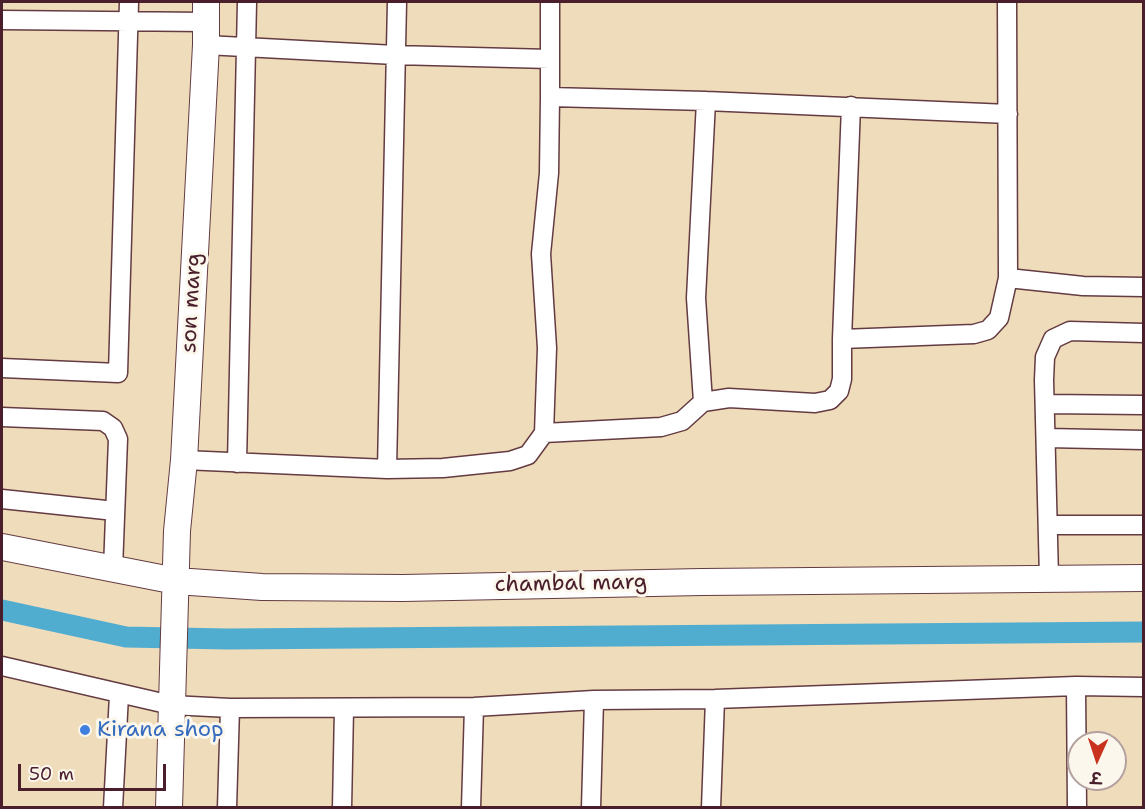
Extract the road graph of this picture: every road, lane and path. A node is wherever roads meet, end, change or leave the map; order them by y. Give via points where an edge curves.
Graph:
1 (129, 2) edge
2 (247, 2) edge
3 (397, 2) edge
4 (550, 2) edge
5 (1007, 2) edge
6 (2, 20) edge
7 (129, 22) junction
8 (206, 23) edge
9 (245, 48) junction
10 (395, 55) junction
11 (550, 59) junction
12 (550, 97) junction
13 (706, 101) junction
14 (851, 106) junction
15 (1008, 114) junction
16 (1008, 278) junction
17 (1143, 287) edge
18 (1143, 333) edge
19 (842, 339) junction
20 (2, 368) edge
21 (703, 402) junction
22 (1045, 404) junction
23 (1143, 405) edge
24 (2, 417) edge
25 (544, 433) junction
26 (1047, 438) junction
27 (1143, 440) edge
28 (184, 460) junction
29 (237, 463) junction
30 (387, 470) junction
31 (2, 499) edge
32 (115, 511) junction
33 (1048, 525) junction
34 (1143, 525) edge
35 (2, 548) edge
36 (113, 569) junction
37 (1049, 578) junction
38 (1143, 579) edge
39 (175, 593) junction
40 (2, 666) edge
41 (1076, 686) junction
42 (1143, 687) edge
43 (119, 694) junction
44 (172, 696) junction
45 (716, 699) junction
46 (594, 700) junction
47 (474, 707) junction
48 (230, 708) junction
49 (344, 709) junction
50 (113, 807) edge
51 (169, 807) edge
52 (227, 807) edge
53 (342, 807) edge
54 (471, 807) edge
55 (591, 807) edge
56 (711, 807) edge
57 (1077, 807) edge

1 - 7 street
2 - 9 street
3 - 10 street
4 - 11 street
5 - 15 street
6 - 7 street
7 - 8 street
7 - 20 street via 118,373
8 - 9 street
8 - 28 street, son marg
9 - 10 street
9 - 29 street
10 - 11 street
10 - 30 street
11 - 12 street
12 - 13 street
12 - 25 street via 549,173 541,254 547,348
13 - 14 street
13 - 21 street via 696,298
14 - 15 street
14 - 19 street
15 - 16 street
16 - 17 street
16 - 19 street via 999,318 988,330 974,334
18 - 22 street via 1070,331 1053,339 1045,357
19 - 21 street via 842,379 839,391 830,400 815,403 729,398
21 - 25 street via 682,421 661,427
22 - 23 street
22 - 26 street
24 - 32 street via 103,421 113,428 118,439
25 - 30 street via 528,455 510,461
26 - 27 street
26 - 33 street
28 - 29 street
28 - 39 street, son marg
29 - 30 street
31 - 32 street
32 - 36 street
33 - 34 street
33 - 37 street
35 - 36 street, chambal marg
36 - 39 street, chambal marg
37 - 38 street, chambal marg
37 - 39 street, chambal marg via 262,587
39 - 44 street, son marg
40 - 43 street
41 - 42 street
41 - 45 street
41 - 57 street
43 - 44 street
43 - 50 street
44 - 48 street
44 - 51 street, son marg
45 - 46 street
45 - 56 street
46 - 47 street
46 - 55 street
47 - 49 street
47 - 54 street
48 - 49 street
48 - 52 street
49 - 53 street

